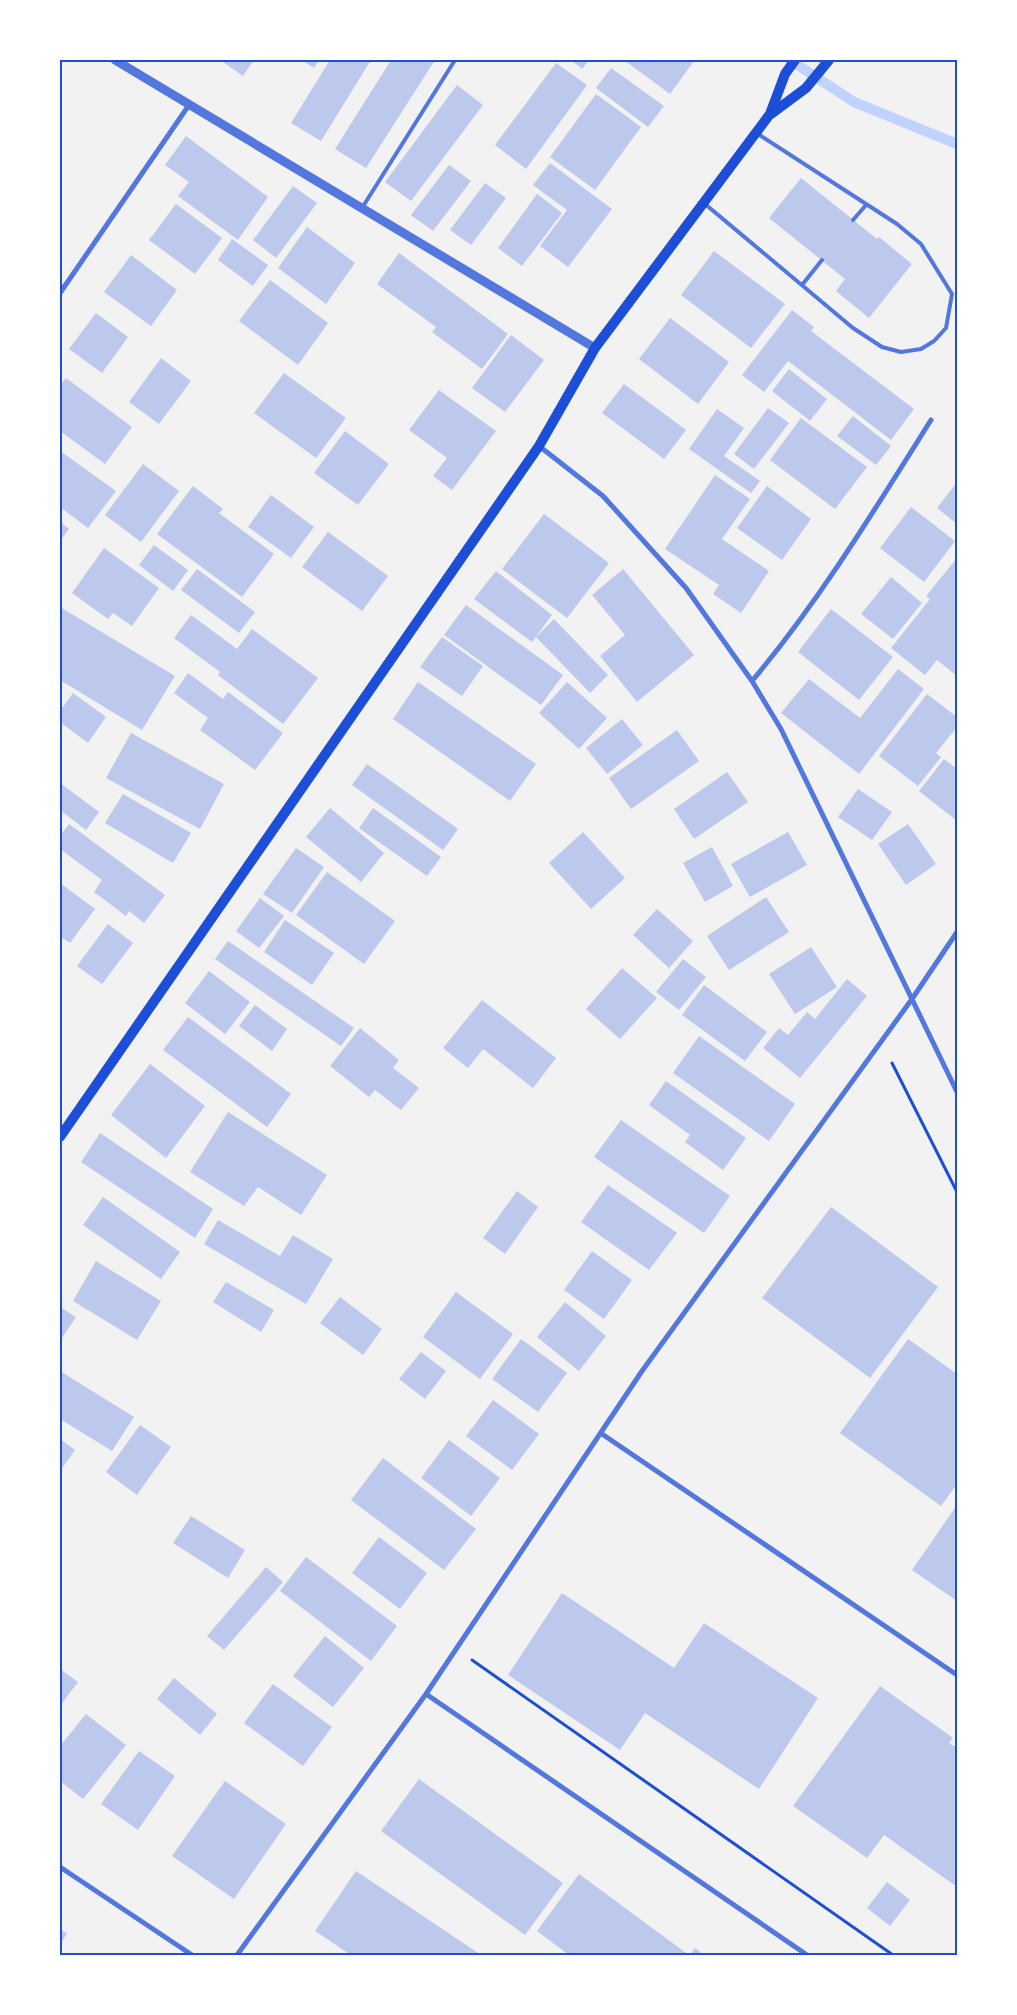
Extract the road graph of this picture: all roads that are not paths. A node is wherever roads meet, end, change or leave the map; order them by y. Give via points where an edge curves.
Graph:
1 (115, 60) edge
2 (455, 60) edge
3 (795, 60) edge
4 (829, 60) edge
5 (189, 106) junction
6 (770, 114) junction
7 (756, 133) junction
8 (704, 202) junction
9 (866, 205) junction
10 (362, 208) junction
11 (854, 220) dead end
12 (822, 260) dead end
13 (802, 285) junction
14 (60, 293) edge
15 (595, 348) junction
16 (931, 420) dead end
17 (539, 446) junction
18 (752, 681) junction
19 (957, 932) edge
20 (912, 999) junction
21 (957, 1092) edge
22 (60, 1138) edge
23 (602, 1434) junction
24 (957, 1675) edge
25 (426, 1694) junction
26 (60, 1867) edge
27 (192, 1955) edge
28 (237, 1955) edge
29 (808, 1955) edge

1 - 5 street
2 - 10 lane
3 - 6 main road via 785,74
4 - 6 main road via 806,88
5 - 10 street
5 - 14 street
6 - 7 main road
7 - 8 main road
7 - 9 lane
8 - 13 lane
8 - 15 main road
9 - 11 lane
9 - 13 lane via 921,244 938,269 952,294 946,328 921,349 901,352 882,347 853,328
10 - 15 street
12 - 13 lane
15 - 17 main road
16 - 18 street via 856,539
17 - 18 street via 603,496 680,581
17 - 22 main road
18 - 20 street via 781,729
19 - 20 street
20 - 21 street
20 - 23 street via 642,1371
23 - 24 street
23 - 25 street
25 - 28 street
25 - 29 street
26 - 27 street

